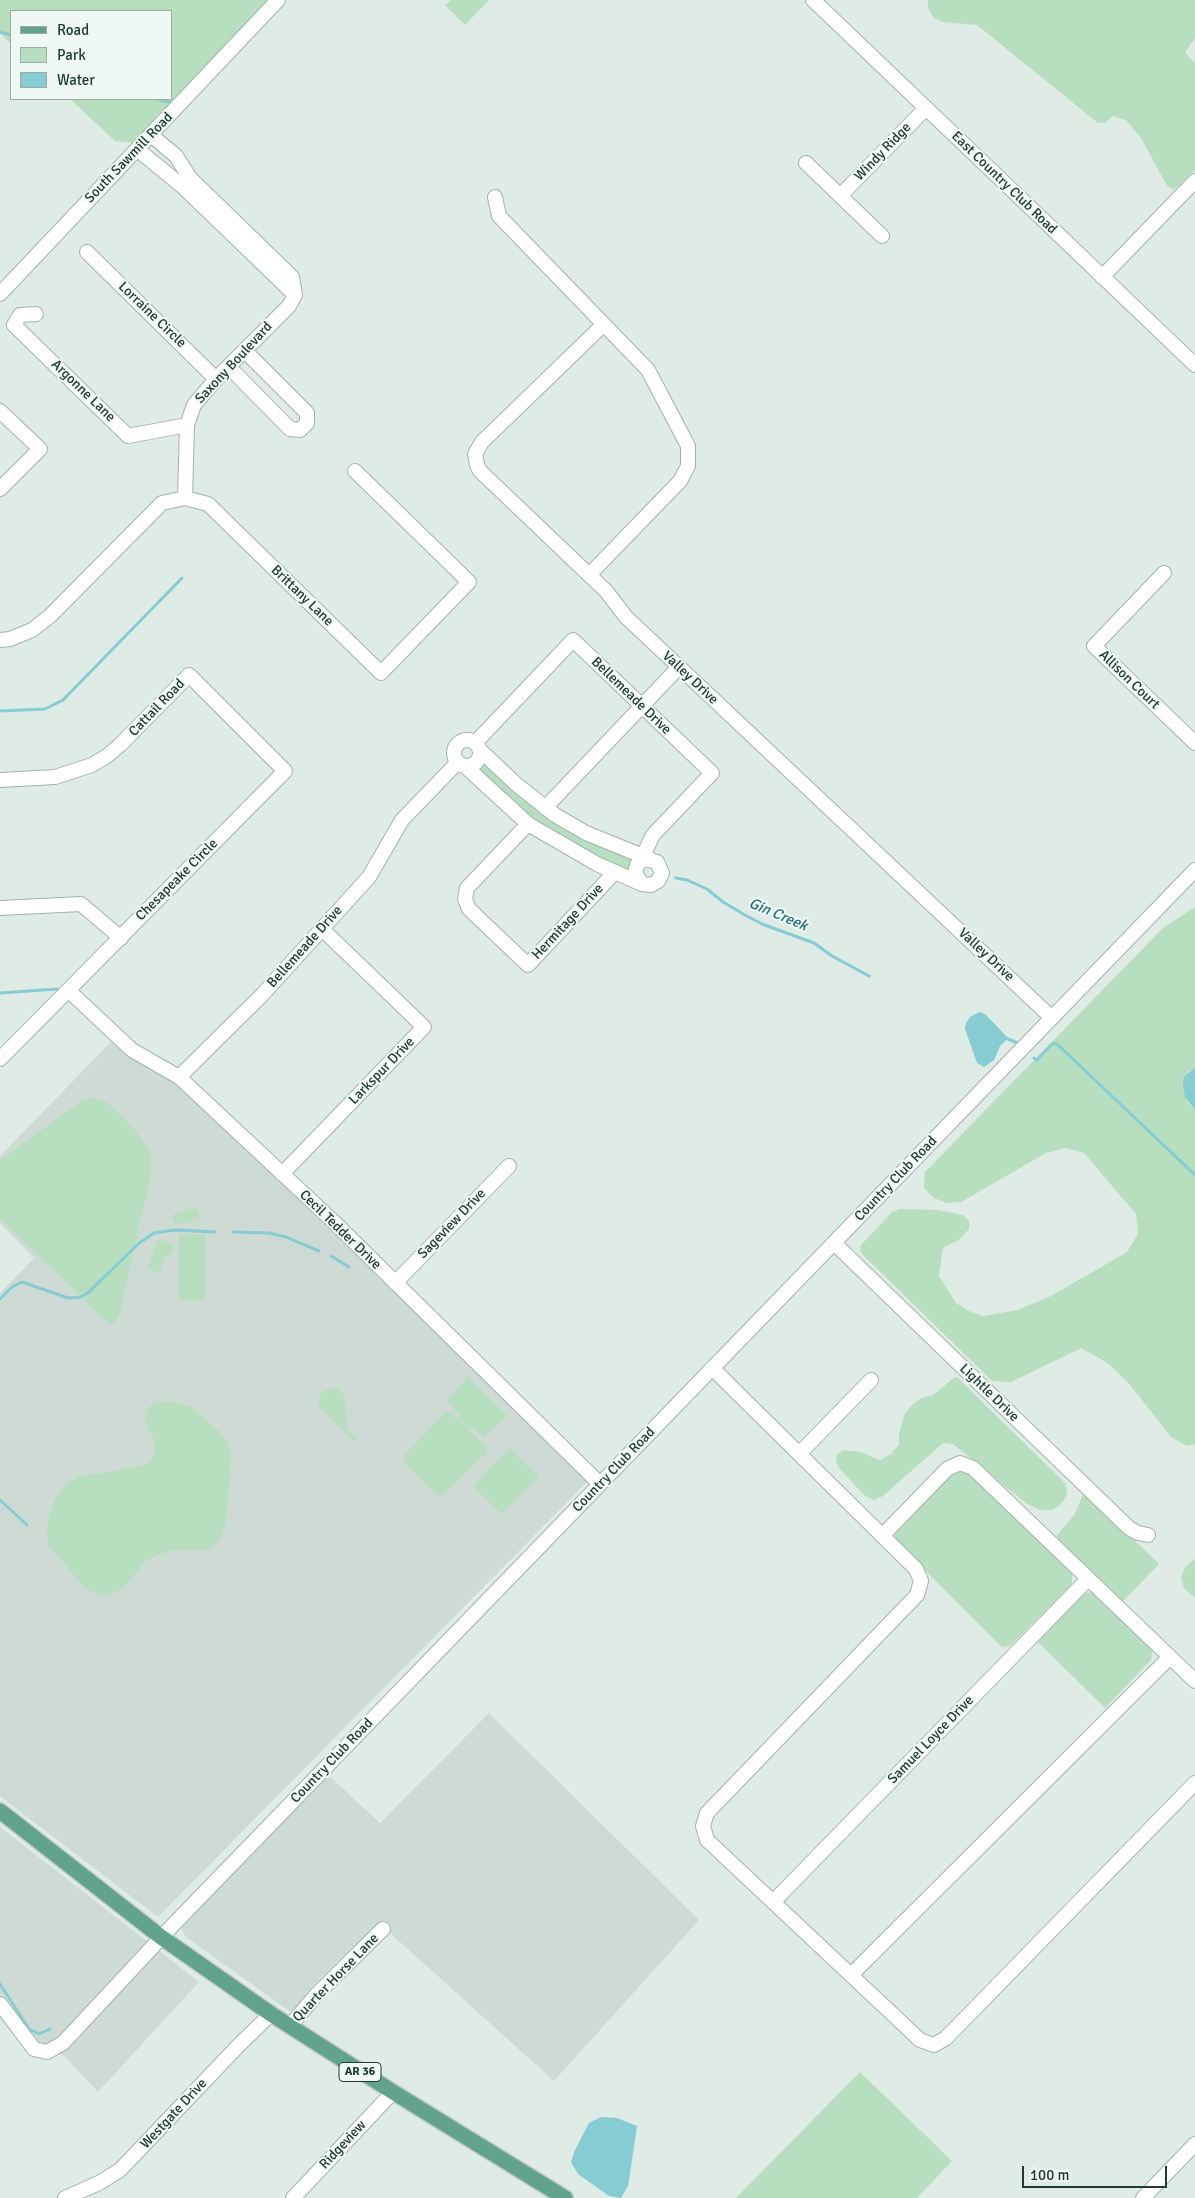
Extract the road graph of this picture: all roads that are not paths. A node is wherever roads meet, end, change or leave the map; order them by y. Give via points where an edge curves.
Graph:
1 (278, 0) edge
2 (813, 0) edge
3 (926, 108) junction
4 (151, 135) junction
5 (137, 149) junction
6 (806, 163) dead end
7 (1195, 181) edge
8 (840, 196) junction
9 (495, 197) dead end
10 (882, 236) dead end
11 (87, 252) dead end
12 (1102, 276) junction
13 (0, 294) edge
14 (295, 295) junction
15 (36, 314) dead end
16 (604, 324) junction
17 (245, 351) junction
18 (1195, 366) edge
19 (229, 367) junction
20 (216, 379) junction
21 (0, 411) edge
22 (187, 425) junction
23 (356, 471) dead end
24 (0, 489) edge
25 (185, 498) junction
26 (1164, 573) dead end
27 (589, 574) junction
28 (0, 640) edge
29 (679, 667) junction
30 (642, 706) junction
31 (1195, 743) edge
32 (478, 746) junction
33 (461, 764) junction
34 (285, 771) joint
35 (0, 780) edge
36 (545, 808) junction
37 (528, 824) junction
38 (648, 858) junction
39 (1195, 870) edge
40 (615, 872) junction
41 (642, 884) junction
42 (0, 908) edge
43 (322, 928) junction
44 (121, 938) junction
45 (68, 990) junction
46 (1052, 1018) junction
47 (0, 1059) edge
48 (179, 1077) junction
49 (509, 1166) dead end
50 (282, 1174) junction
51 (834, 1243) junction
52 (395, 1283) junction
53 (712, 1368) junction
54 (871, 1380) dead end
55 (799, 1454) junction
56 (600, 1484) junction
57 (1148, 1535) dead end
58 (882, 1536) junction
59 (1088, 1579) junction
60 (1170, 1657) junction
61 (1195, 1681) edge
62 (1195, 1783) edge
63 (0, 1811) edge
64 (774, 1901) junction
65 (383, 1929) dead end
66 (161, 1937) junction
67 (851, 1975) junction
68 (0, 2004) edge
69 (271, 2014) junction
70 (290, 2026) junction
71 (393, 2092) junction
72 (1195, 2144) edge
73 (557, 2196) edge
74 (65, 2198) edge
75 (293, 2198) edge
76 (1143, 2198) edge

1 - 4 street, South Sawmill Road
2 - 3 street, East Country Club Road
3 - 8 street, Windy Ridge
3 - 12 street, East Country Club Road
4 - 5 street, South Sawmill Road
4 - 14 street via 176,156 190,178 292,277
5 - 13 street, South Sawmill Road
5 - 14 street via 182,186
6 - 8 street
7 - 12 street
8 - 10 street
9 - 16 street via 499,216
11 - 20 street, Lorraine Circle
12 - 18 street, East Country Club Road
14 - 17 street, Saxony Boulevard via 289,306
15 - 22 street, Argonne Lane via 20,315 14,324 128,436
16 - 27 street via 648,370 688,446 688,466 680,481
16 - 27 street, Valley Drive via 482,442 476,454 480,471
17 - 19 street, Saxony Boulevard
17 - 19 street via 307,413 307,423 300,430 290,429
19 - 20 street, Saxony Boulevard
20 - 22 street, Saxony Boulevard via 194,405
21 - 24 street via 40,449
22 - 25 street, Saxony Boulevard
23 - 25 street, Brittany Lane via 469,582 381,673 208,504
25 - 28 street via 162,503 50,616 32,630
26 - 31 street, Allison Court via 1094,646
27 - 29 street, Valley Drive via 626,617
29 - 30 street
29 - 46 street, Valley Drive
30 - 32 street, Bellemeade Drive via 573,640
30 - 36 street
30 - 38 street, Bellemeade Drive via 712,773 653,835
32 - 33 street via 477,762
32 - 33 street via 467,740 459,742 454,750 455,759
32 - 36 street
33 - 37 street
33 - 43 street, Bellemeade Drive via 402,820 372,874
34 - 35 street, Cattail Road via 189,675 120,745 92,765 55,777
34 - 44 street, Chesapeake Circle
36 - 38 street via 586,833
37 - 40 street
37 - 40 street, Hermitage Drive via 467,888 465,899 468,909 528,965
38 - 41 street via 637,865 635,873
38 - 41 street via 660,865 660,878 651,885
39 - 46 street, Country Club Road
40 - 41 street
42 - 44 street via 81,904
43 - 48 street, Bellemeade Drive via 262,995
43 - 50 street, Larkspur Drive via 424,1027
44 - 45 street, Chesapeake Circle
45 - 47 street, Chesapeake Circle
45 - 48 street, Cecil Tedder Drive via 132,1050
46 - 51 street, Country Club Road
48 - 50 street, Cecil Tedder Drive
49 - 52 street, Sageview Drive
50 - 52 street, Cecil Tedder Drive
51 - 53 street, Country Club Road
51 - 57 street, Lightle Drive via 1129,1528
52 - 56 street, Cecil Tedder Drive
53 - 55 street
53 - 56 street, Country Club Road
54 - 55 street
55 - 58 street
56 - 66 street, Country Club Road
58 - 59 street via 947,1469 960,1463 973,1468
58 - 64 street via 916,1569 921,1582 917,1595 707,1813 703,1826 707,1840
59 - 60 street
59 - 64 street, Samuel Loyce Drive
60 - 61 street
60 - 67 street
62 - 67 street via 946,2038 934,2044 920,2040
63 - 66 main road, AR 36
64 - 67 street
65 - 70 street, Quarter Horse Lane via 317,1994
66 - 68 street, Country Club Road via 58,2047 43,2052 34,2049
66 - 69 main road, AR 36
69 - 70 main road, AR 36
69 - 74 street, Westgate Drive via 120,2170
70 - 71 main road, AR 36
71 - 73 main road, AR 36
71 - 75 street, Ridgeview
72 - 76 street

